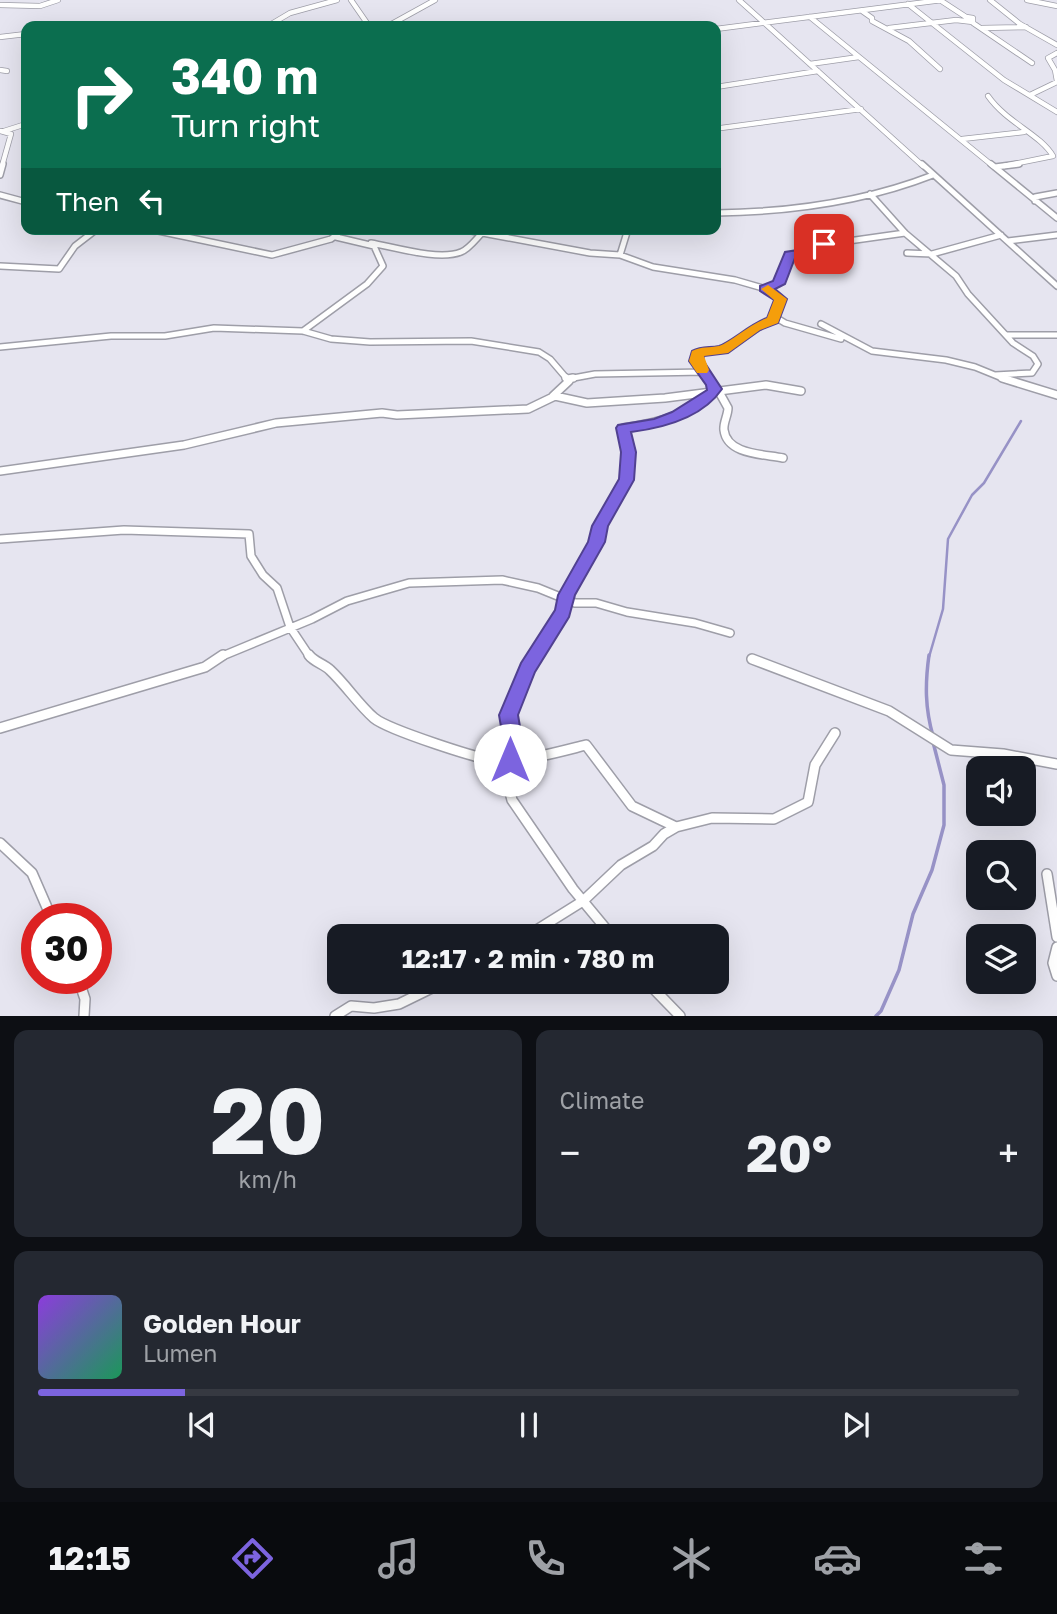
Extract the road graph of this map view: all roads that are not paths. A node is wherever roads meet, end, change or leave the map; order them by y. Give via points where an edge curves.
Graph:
1 (58, 0) edge
2 (337, 0) edge
3 (351, 0) edge
4 (435, 0) edge
5 (738, 0) edge
6 (888, 0) edge
7 (941, 0) edge
8 (990, 0) edge
9 (1027, 0) edge
10 (908, 4) junction
11 (0, 5) edge
12 (896, 6) junction
13 (1057, 6) edge
14 (861, 10) junction
15 (810, 17) junction
16 (276, 21) edge
17 (366, 21) edge
18 (397, 21) edge
19 (762, 22) junction
20 (932, 23) junction
21 (973, 23) junction
22 (1027, 27) junction
23 (721, 28) edge
24 (980, 28) junction
25 (889, 29) junction
26 (21, 35) edge
27 (0, 37) edge
28 (1057, 45) edge
29 (1057, 53) edge
30 (859, 57) junction
31 (1032, 63) dead end
32 (810, 64) junction
33 (940, 69) dead end
34 (0, 70) edge
35 (7, 71) dead end
36 (818, 71) junction
37 (1057, 81) edge
38 (721, 86) edge
39 (1030, 95) junction
40 (988, 96) dead end
41 (861, 109) junction
42 (1057, 113) edge
43 (21, 125) edge
44 (721, 128) dead end
45 (2, 131) edge
46 (1024, 132) junction
47 (962, 139) junction
48 (1055, 156) edge
49 (995, 167) junction
50 (933, 174) junction
51 (0, 175) edge
52 (1057, 193) edge
53 (870, 194) junction
54 (0, 195) edge
55 (21, 201) edge
56 (1035, 201) junction
57 (721, 213) edge
58 (1057, 218) edge
59 (905, 233) junction
60 (89, 235) edge
61 (186, 235) edge
62 (480, 235) edge
63 (493, 235) edge
64 (626, 235) edge
65 (1001, 235) junction
66 (1057, 235) edge
67 (336, 237) joint
68 (1008, 241) junction
69 (367, 243) junction
70 (907, 253) dead end
71 (930, 254) junction
72 (620, 255) junction
73 (0, 266) edge
74 (1057, 286) edge
75 (765, 288) junction
76 (775, 317) junction
77 (821, 324) dead end
78 (303, 331) junction
79 (1007, 335) junction
80 (1057, 335) edge
81 (846, 340) junction
82 (0, 347) edge
83 (704, 372) junction
84 (995, 376) junction
85 (568, 379) junction
86 (801, 391) dead end
87 (716, 393) junction
88 (1057, 395) edge
89 (553, 396) junction
90 (783, 458) dead end
91 (0, 471) edge
92 (0, 539) edge
93 (566, 599) junction
94 (290, 627) junction
95 (730, 632) dead end
96 (752, 659) dead end
97 (0, 728) edge
98 (835, 733) dead end
99 (510, 760) junction
100 (1057, 764) edge
101 (676, 827) junction
102 (0, 843) edge
103 (1047, 873) dead end
104 (583, 901) junction
105 (45, 903) edge
106 (546, 924) edge
107 (602, 924) edge
108 (1057, 937) edge
109 (1057, 947) edge
110 (1057, 976) edge
111 (83, 994) edge
112 (419, 994) edge
113 (659, 994) edge
114 (83, 1016) edge
115 (335, 1016) edge
116 (680, 1016) edge

1 - 11 street via 40,6
2 - 16 street
3 - 17 street
4 - 18 street
5 - 19 street
6 - 12 street
7 - 10 street
7 - 21 street via 973,18
8 - 22 street
9 - 13 street
10 - 12 street
10 - 20 street
12 - 14 street
14 - 15 street
14 - 25 street via 872,22
15 - 19 street
15 - 30 street
19 - 23 street
19 - 32 street
20 - 21 street via 956,19
20 - 25 street
20 - 39 street
21 - 24 street
22 - 24 street
22 - 28 street
24 - 31 street
25 - 33 street
26 - 27 street
29 - 37 street via 1048,58
30 - 32 street
30 - 47 street
32 - 36 street
34 - 35 street
36 - 38 street
36 - 41 street
37 - 39 street
39 - 42 street
40 - 46 street via 999,112
41 - 44 street
41 - 50 street
43 - 45 street
45 - 51 street via 11,134
46 - 47 street
46 - 48 street via 1046,143
47 - 49 street
48 - 49 street
49 - 56 street
50 - 53 street via 911,185
50 - 65 street
52 - 56 street via 1035,197
53 - 57 street
53 - 59 street
54 - 55 street
56 - 58 street
59 - 71 street
59 - 75 street via 813,246 807,253 790,255 778,284
60 - 73 street via 59,269
61 - 67 street via 272,255
62 - 69 street via 454,253
63 - 72 street
64 - 72 street
65 - 68 street
65 - 71 street
66 - 68 street
67 - 69 street
68 - 74 street
69 - 78 street via 374,246 383,265 373,281 323,312
70 - 71 street
71 - 79 street via 957,276
72 - 75 street via 653,267
75 - 76 street via 781,299
76 - 81 street
76 - 83 street via 723,350 697,354
77 - 81 street
78 - 82 street via 214,328 164,336 111,336
78 - 85 street via 363,342 501,344 539,352
79 - 80 street
79 - 84 street via 1033,356 1037,369
81 - 84 street via 874,352 931,356
83 - 85 street via 595,374
83 - 87 street
84 - 88 street
85 - 89 street
86 - 87 street via 766,385
87 - 89 street via 587,403
87 - 90 street via 730,408 723,427 729,443
87 - 93 street via 678,416 623,428 629,452 627,480
89 - 91 street via 527,409 382,413 276,423 184,445
92 - 94 street via 72,531 173,529 249,534 251,556 277,588
93 - 94 street via 502,580 409,583 347,601
93 - 95 street
93 - 99 street via 563,612 527,668 509,715 514,744
94 - 97 street via 228,652 205,667
94 - 99 street via 311,659 328,668 390,729 486,760
96 - 100 street via 889,711 951,750
98 - 101 street via 815,765 808,802 774,819 712,818
99 - 101 street via 586,745 632,806
99 - 104 street via 507,781 512,800
101 - 104 street via 621,865
102 - 105 street via 32,873
103 - 108 street
104 - 106 street
104 - 107 street
109 - 110 street via 1053,963
111 - 114 street
112 - 115 street via 399,1004 351,1006
113 - 116 street

